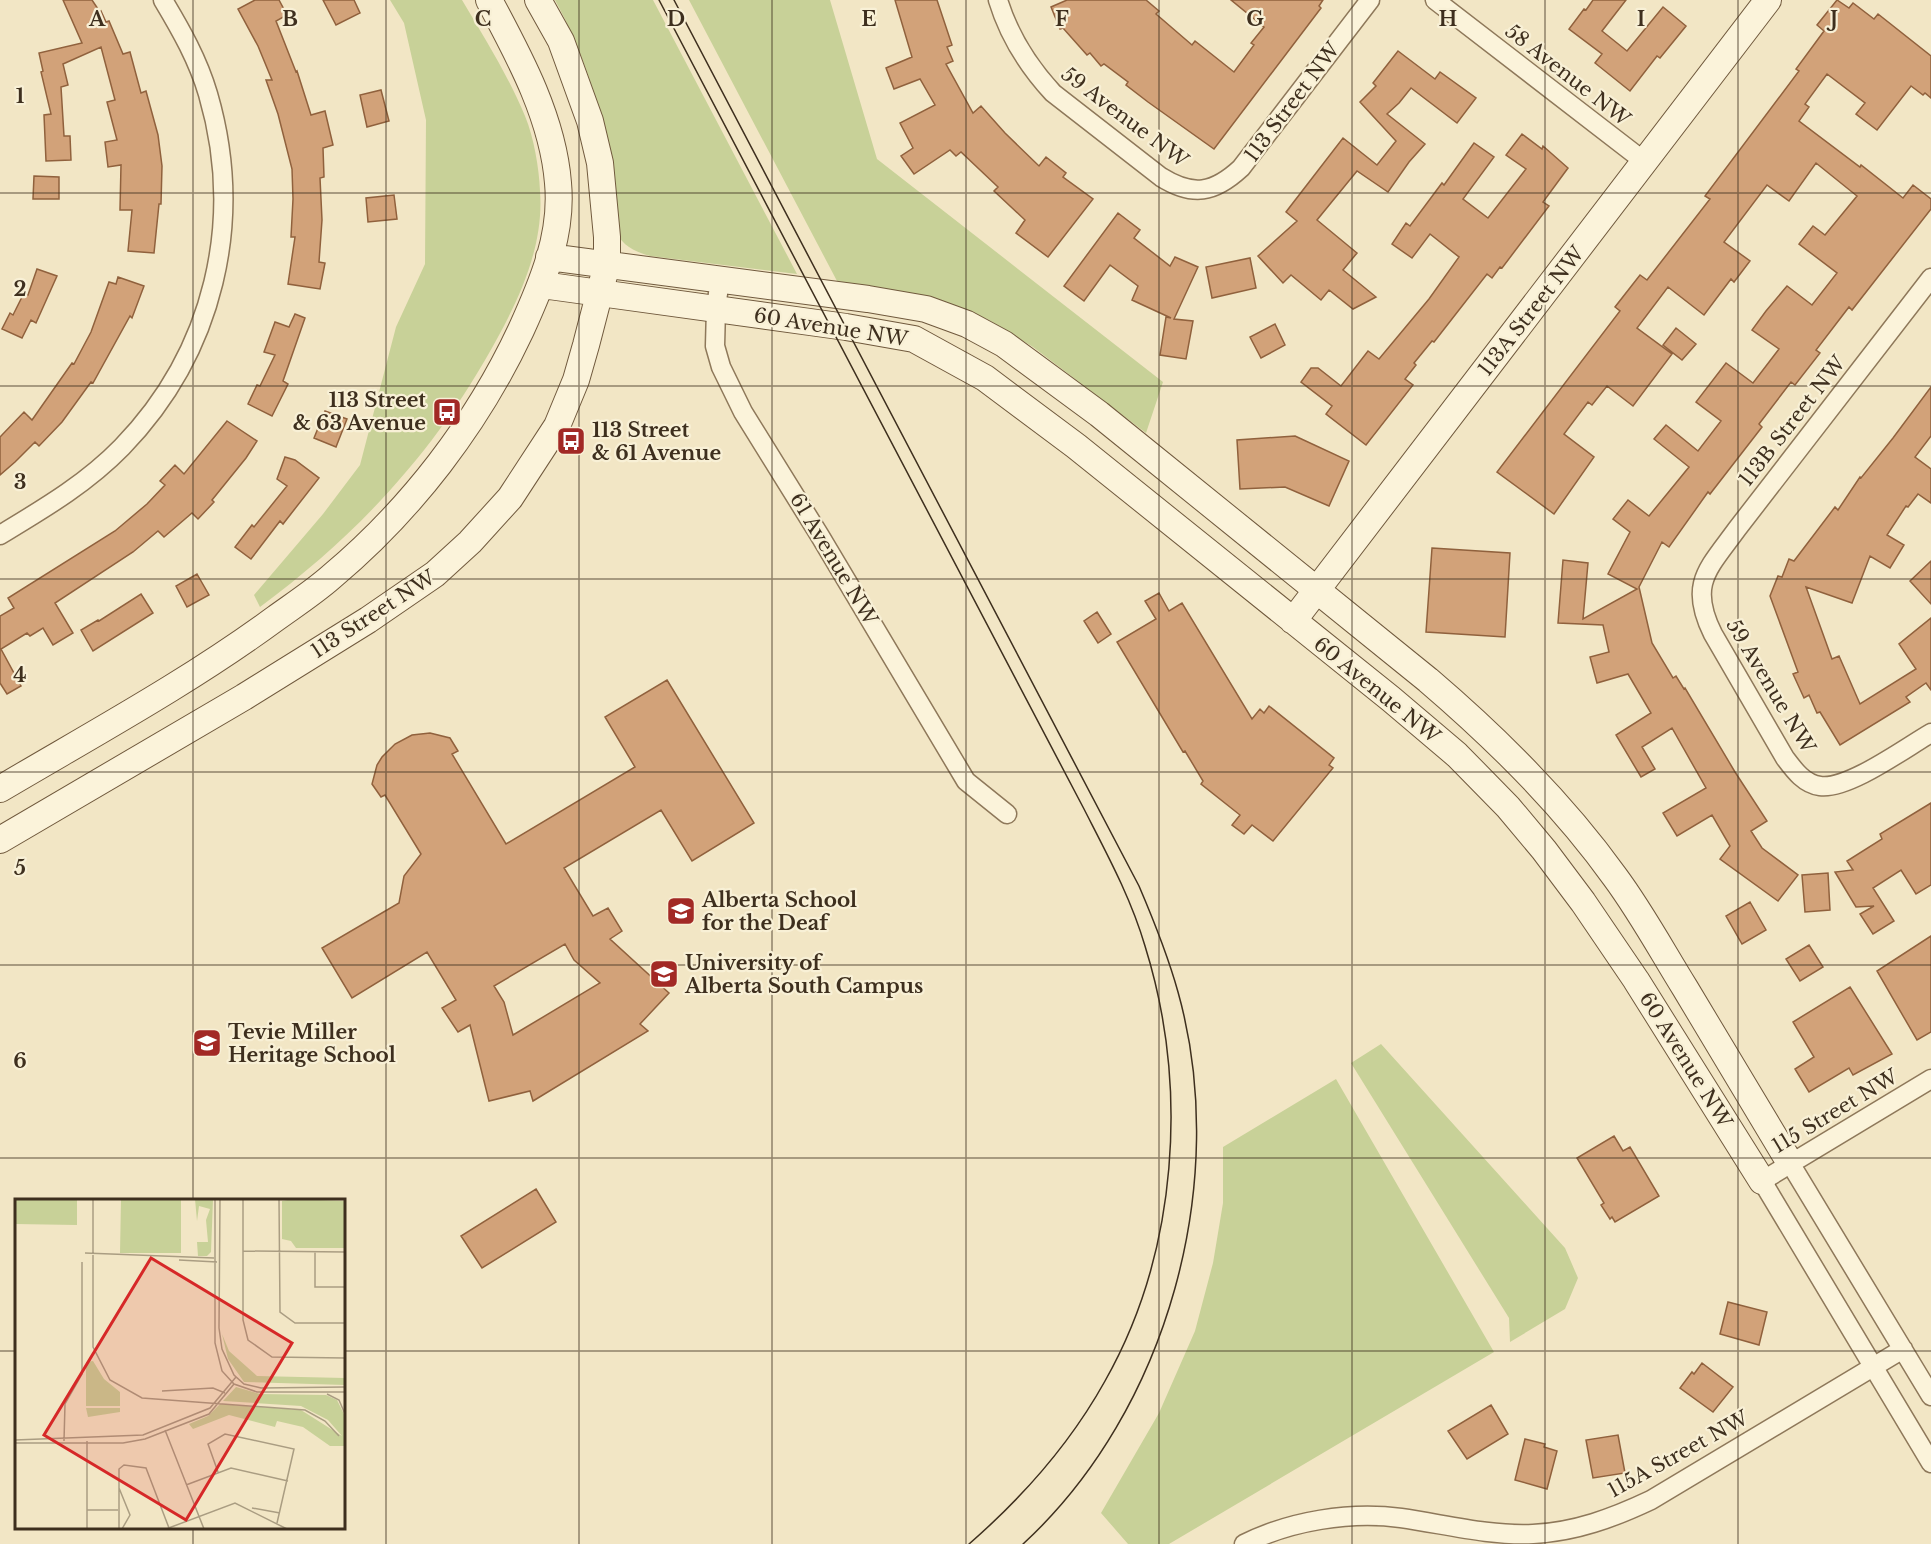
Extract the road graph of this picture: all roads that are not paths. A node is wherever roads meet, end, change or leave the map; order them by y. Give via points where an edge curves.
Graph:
1 (163, 0) edge
2 (489, 0) edge
3 (538, 0) edge
4 (998, 0) edge
5 (1370, 0) edge
6 (1435, 0) edge
7 (1768, 0) edge
8 (1645, 162) junction
9 (1203, 190) joint
10 (549, 257) junction
11 (607, 264) junction
12 (1931, 278) edge
13 (720, 279) junction
14 (542, 285) junction
15 (599, 292) junction
16 (716, 308) junction
17 (0, 534) edge
18 (1316, 589) junction
19 (1700, 598) joint
20 (1293, 621) junction
21 (1931, 733) edge
22 (0, 789) edge
23 (1007, 814) dead end
24 (0, 840) edge
25 (1931, 1079) edge
26 (1790, 1164) junction
27 (1762, 1181) junction
28 (1903, 1349) junction
29 (1873, 1367) junction
30 (1931, 1396) edge
31 (1931, 1463) edge
32 (1244, 1544) edge

1 - 17 street via 182,33 207,93 219,146 224,189 221,243 213,286 196,338 170,387 138,429 99,468 52,503
2 - 10 street via 536,96 550,141 558,183 558,226
3 - 11 street via 561,41 590,121 600,163
4 - 9 street, 59 Avenue NW via 1015,43 1053,93 1161,177 1181,188
5 - 9 street, 113 Street NW via 1241,168 1228,181
6 - 8 street, 58 Avenue NW
7 - 8 street, 113A Street NW
8 - 18 street, 113A Street NW
10 - 11 street, 60 Avenue NW
10 - 14 street
11 - 13 street, 60 Avenue NW
11 - 15 street, 113 Street NW
12 - 19 street, 113B Street NW via 1737,530 1709,569
13 - 16 street, 61 Avenue NW
13 - 18 street, 60 Avenue NW via 926,309 967,324 1004,344 1099,414
14 - 15 street, 60 Avenue NW
14 - 22 street via 502,372 437,467 377,535 331,578 230,652
15 - 16 street, 60 Avenue NW
15 - 24 street, 113 Street NW via 576,380 557,426 510,498 470,542 435,574 368,620
16 - 20 street, 60 Avenue NW via 915,339 985,378
16 - 23 street, 61 Avenue NW via 715,346 743,412 966,781
18 - 20 street, 113A Street NW
18 - 26 street, 60 Avenue NW via 1477,722 1582,834 1650,930
19 - 21 street, 59 Avenue NW via 1713,634 1785,758 1806,781 1818,786 1843,784
20 - 27 street, 60 Avenue NW via 1457,755 1508,807 1583,902 1636,980
25 - 26 street, 115 Street NW
26 - 27 street, 115 Street NW
26 - 28 street, 60 Avenue NW
27 - 29 street, 60 Avenue NW
28 - 29 street, 115A Street NW
28 - 30 street, 60 Avenue NW
29 - 31 street, 60 Avenue NW
29 - 32 street, 115A Street NW via 1651,1500 1583,1527 1511,1533 1361,1516 1292,1526

